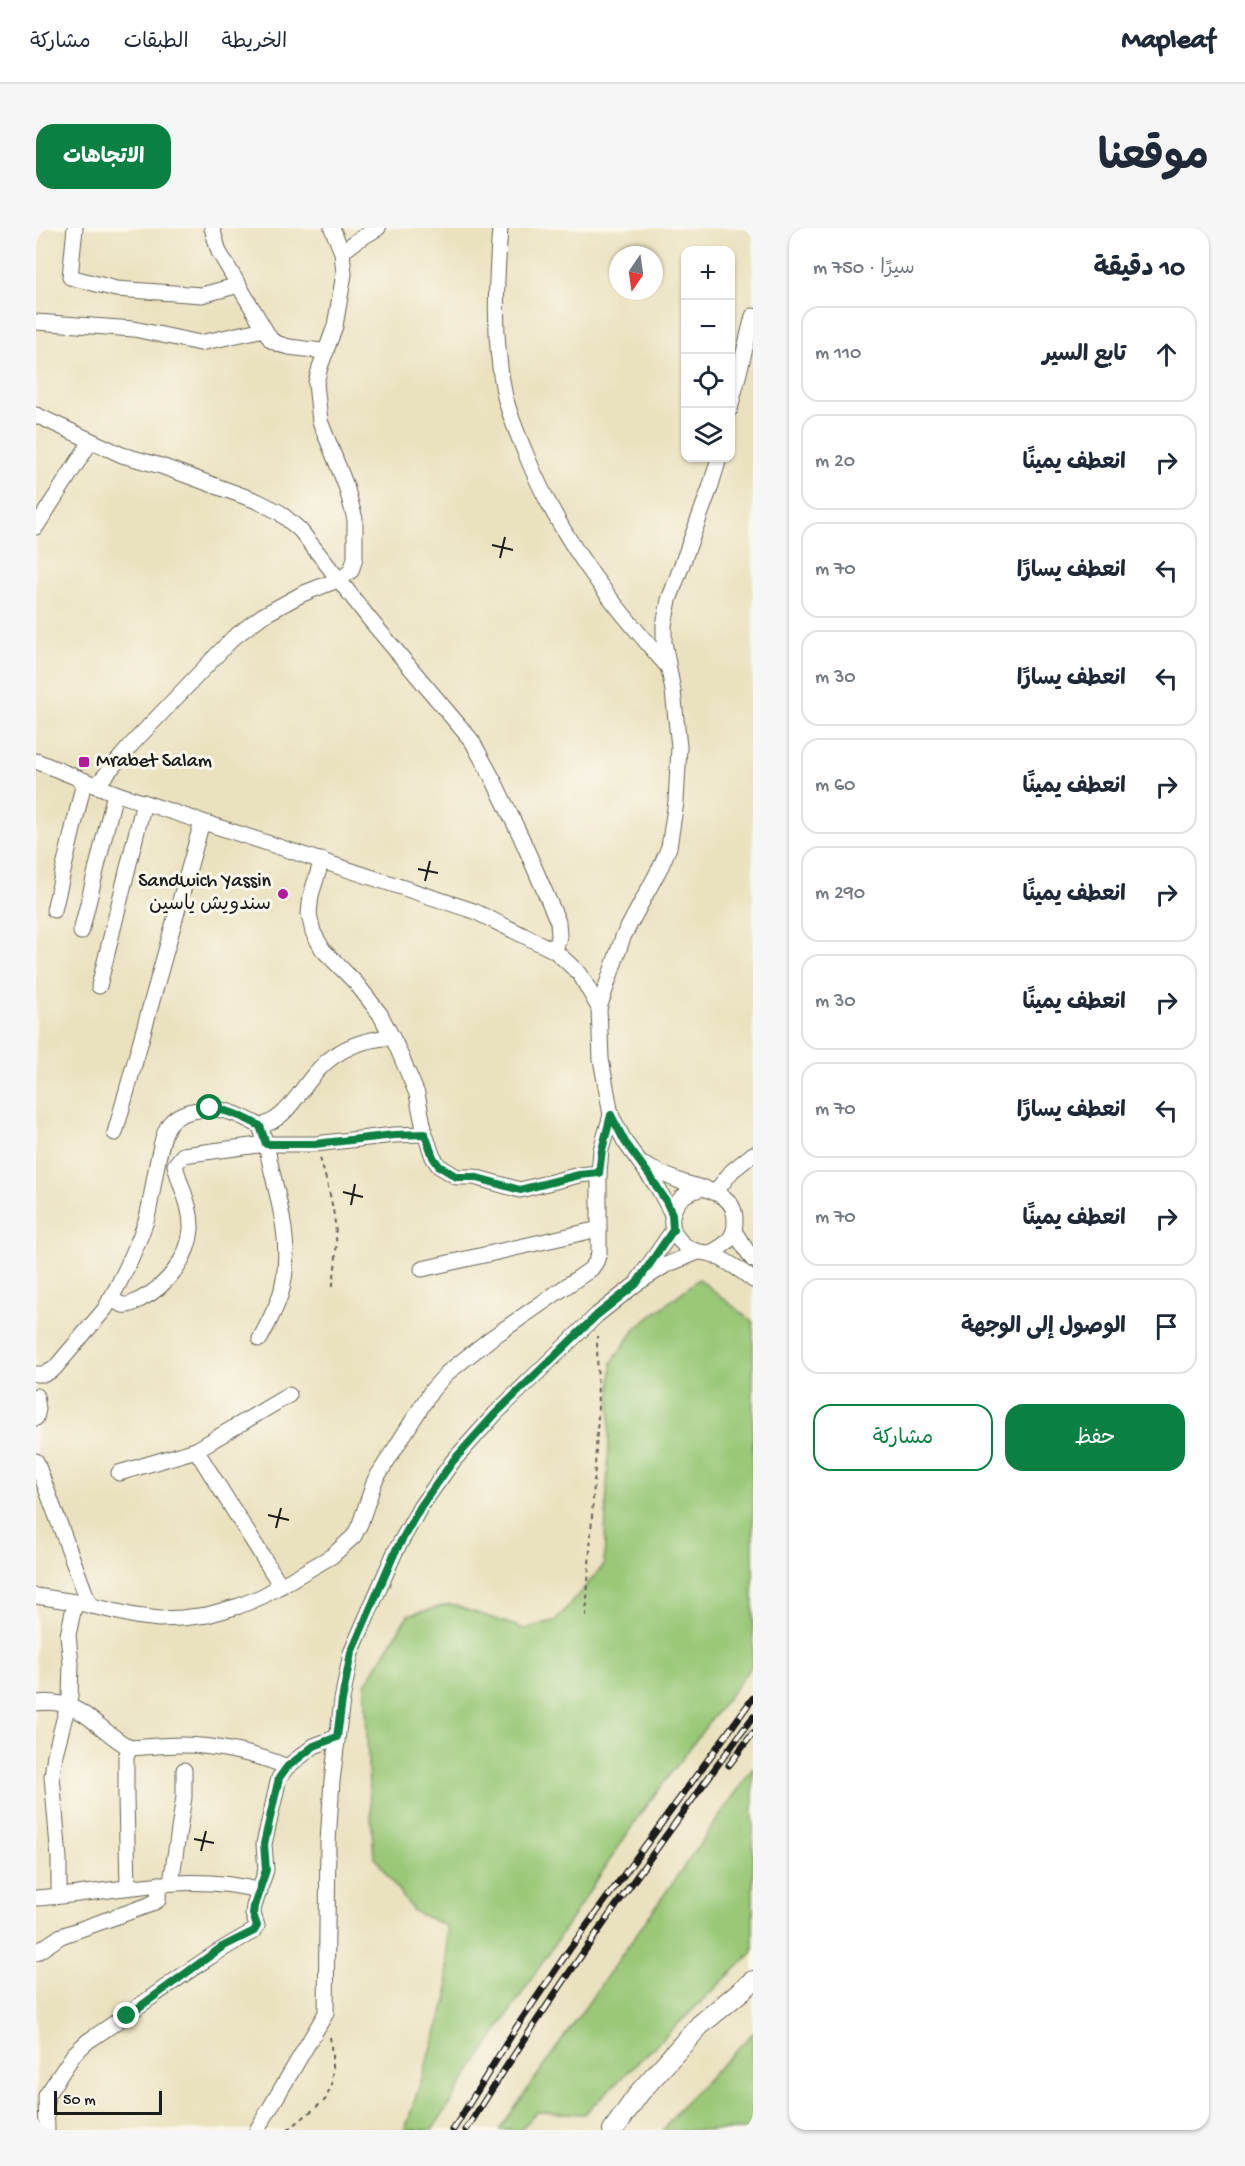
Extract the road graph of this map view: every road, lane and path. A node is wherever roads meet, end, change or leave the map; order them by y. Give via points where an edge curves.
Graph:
1 (75, 228) edge
2 (212, 228) edge
3 (332, 228) edge
4 (378, 228) edge
5 (500, 228) edge
6 (342, 252) junction
7 (239, 285) junction
8 (753, 316) edge
9 (36, 322) edge
10 (264, 329) junction
11 (326, 351) junction
12 (730, 408) edge
13 (36, 415) edge
14 (91, 441) junction
15 (718, 462) edge
16 (36, 527) edge
17 (340, 579) junction
18 (668, 667) junction
19 (36, 761) edge
20 (90, 784) junction
21 (115, 793) junction
22 (144, 802) junction
23 (202, 822) junction
24 (322, 860) junction
25 (54, 910) dead end
26 (81, 932) dead end
27 (555, 951) junction
28 (99, 986) dead end
29 (599, 1008) junction
30 (392, 1037) junction
31 (611, 1115) junction
32 (260, 1126) junction
33 (115, 1133) dead end
34 (425, 1134) junction
35 (164, 1138) junction
36 (266, 1144) junction
37 (315, 1144) junction
38 (753, 1154) edge
39 (180, 1158) junction
40 (641, 1164) junction
41 (599, 1173) junction
42 (711, 1190) junction
43 (673, 1222) junction
44 (599, 1229) junction
45 (734, 1231) junction
46 (704, 1253) junction
47 (753, 1260) edge
48 (422, 1269) dead end
49 (753, 1280) edge
50 (636, 1284) junction
51 (332, 1290) dead end
52 (110, 1299) junction
53 (597, 1315) junction
54 (260, 1339) dead end
55 (36, 1374) edge
56 (289, 1395) dead end
57 (36, 1396) edge
58 (36, 1418) edge
59 (196, 1450) junction
60 (36, 1461) edge
61 (119, 1473) dead end
62 (281, 1586) junction
63 (36, 1596) edge
64 (82, 1604) junction
65 (586, 1617) dead end
66 (36, 1703) edge
67 (69, 1705) junction
68 (337, 1737) junction
69 (130, 1748) junction
70 (287, 1767) junction
71 (184, 1770) dead end
72 (165, 1883) junction
73 (128, 1887) junction
74 (260, 1891) junction
75 (59, 1896) junction
76 (36, 1898) edge
77 (36, 1953) edge
78 (753, 1981) edge
79 (326, 2013) junction
80 (46, 2130) edge
81 (257, 2130) edge
82 (288, 2130) edge
83 (613, 2130) edge

1 - 7 street via 70,277 116,289 202,295
2 - 7 street via 219,252
3 - 6 street
4 - 6 street
5 - 18 street via 496,332 504,392 519,437 566,537 609,597
6 - 11 street via 343,282
7 - 10 street
8 - 12 street
9 - 10 street via 134,329 200,343
10 - 11 street via 280,346
11 - 17 street via 316,383 320,421 355,519 355,558 351,571
13 - 14 street
14 - 16 street
14 - 17 street via 279,512 300,530
15 - 18 street via 669,600 664,625
17 - 20 street via 262,616 233,638
17 - 27 street via 472,741 521,837 558,922
18 - 29 street via 679,747 669,847 623,937
19 - 20 street
20 - 21 street
20 - 25 street
21 - 22 street
21 - 26 street
22 - 23 street
22 - 28 street
23 - 24 street
23 - 33 street
24 - 27 street via 474,911
24 - 30 street via 311,895 309,914 313,932 323,950 374,1006
27 - 29 street via 580,974
29 - 31 street via 601,1059
30 - 32 street via 371,1038 352,1045 321,1067 284,1113
30 - 34 street via 417,1094
31 - 40 street
31 - 41 street
32 - 35 street via 245,1117 210,1108 179,1116 170,1123
32 - 36 street
34 - 37 street
34 - 41 street via 439,1166 457,1177 474,1177 520,1190
35 - 39 street
35 - 52 street via 146,1220
36 - 37 street
36 - 39 street
36 - 54 street via 287,1258 282,1290
37 - 51 path via 335,1212 337,1253
38 - 42 street
39 - 52 street via 175,1165 191,1229 186,1249 175,1270 145,1297 129,1305
40 - 42 street
40 - 43 street via 658,1188
41 - 44 street
42 - 43 street via 693,1191 682,1197 675,1206
42 - 45 street via 726,1198 733,1208
43 - 46 street via 678,1240 687,1248
43 - 50 street
44 - 48 street
44 - 62 street via 599,1253 591,1269 490,1339 432,1390 375,1480 360,1524 346,1545
45 - 46 street via 728,1241
45 - 47 street
46 - 49 street via 734,1266
46 - 50 street via 666,1265
50 - 53 street
52 - 55 street via 54,1369
53 - 65 path via 598,1415
53 - 68 street via 496,1413 453,1461 421,1506 395,1552 351,1653
56 - 59 street
57 - 58 street
59 - 61 street
59 - 62 street
60 - 64 street
62 - 64 street via 239,1606 183,1618 159,1619
63 - 64 street
64 - 67 street via 68,1635 72,1682
66 - 67 street
67 - 69 street
67 - 75 street via 52,1776
68 - 70 street via 314,1746
68 - 79 street via 328,1842
69 - 70 street via 183,1745 218,1749
69 - 73 street via 126,1757
70 - 74 street via 279,1778 272,1804 264,1844 266,1870
71 - 72 street via 184,1797
72 - 73 street
72 - 74 street via 218,1883
72 - 77 street via 158,1900 149,1905 61,1936
73 - 75 street
74 - 80 street via 254,1906 254,1931 222,1947 74,2054 46,2096
75 - 76 street
78 - 83 main road via 700,2025 640,2092
79 - 81 street
79 - 82 path via 332,2085 325,2100

